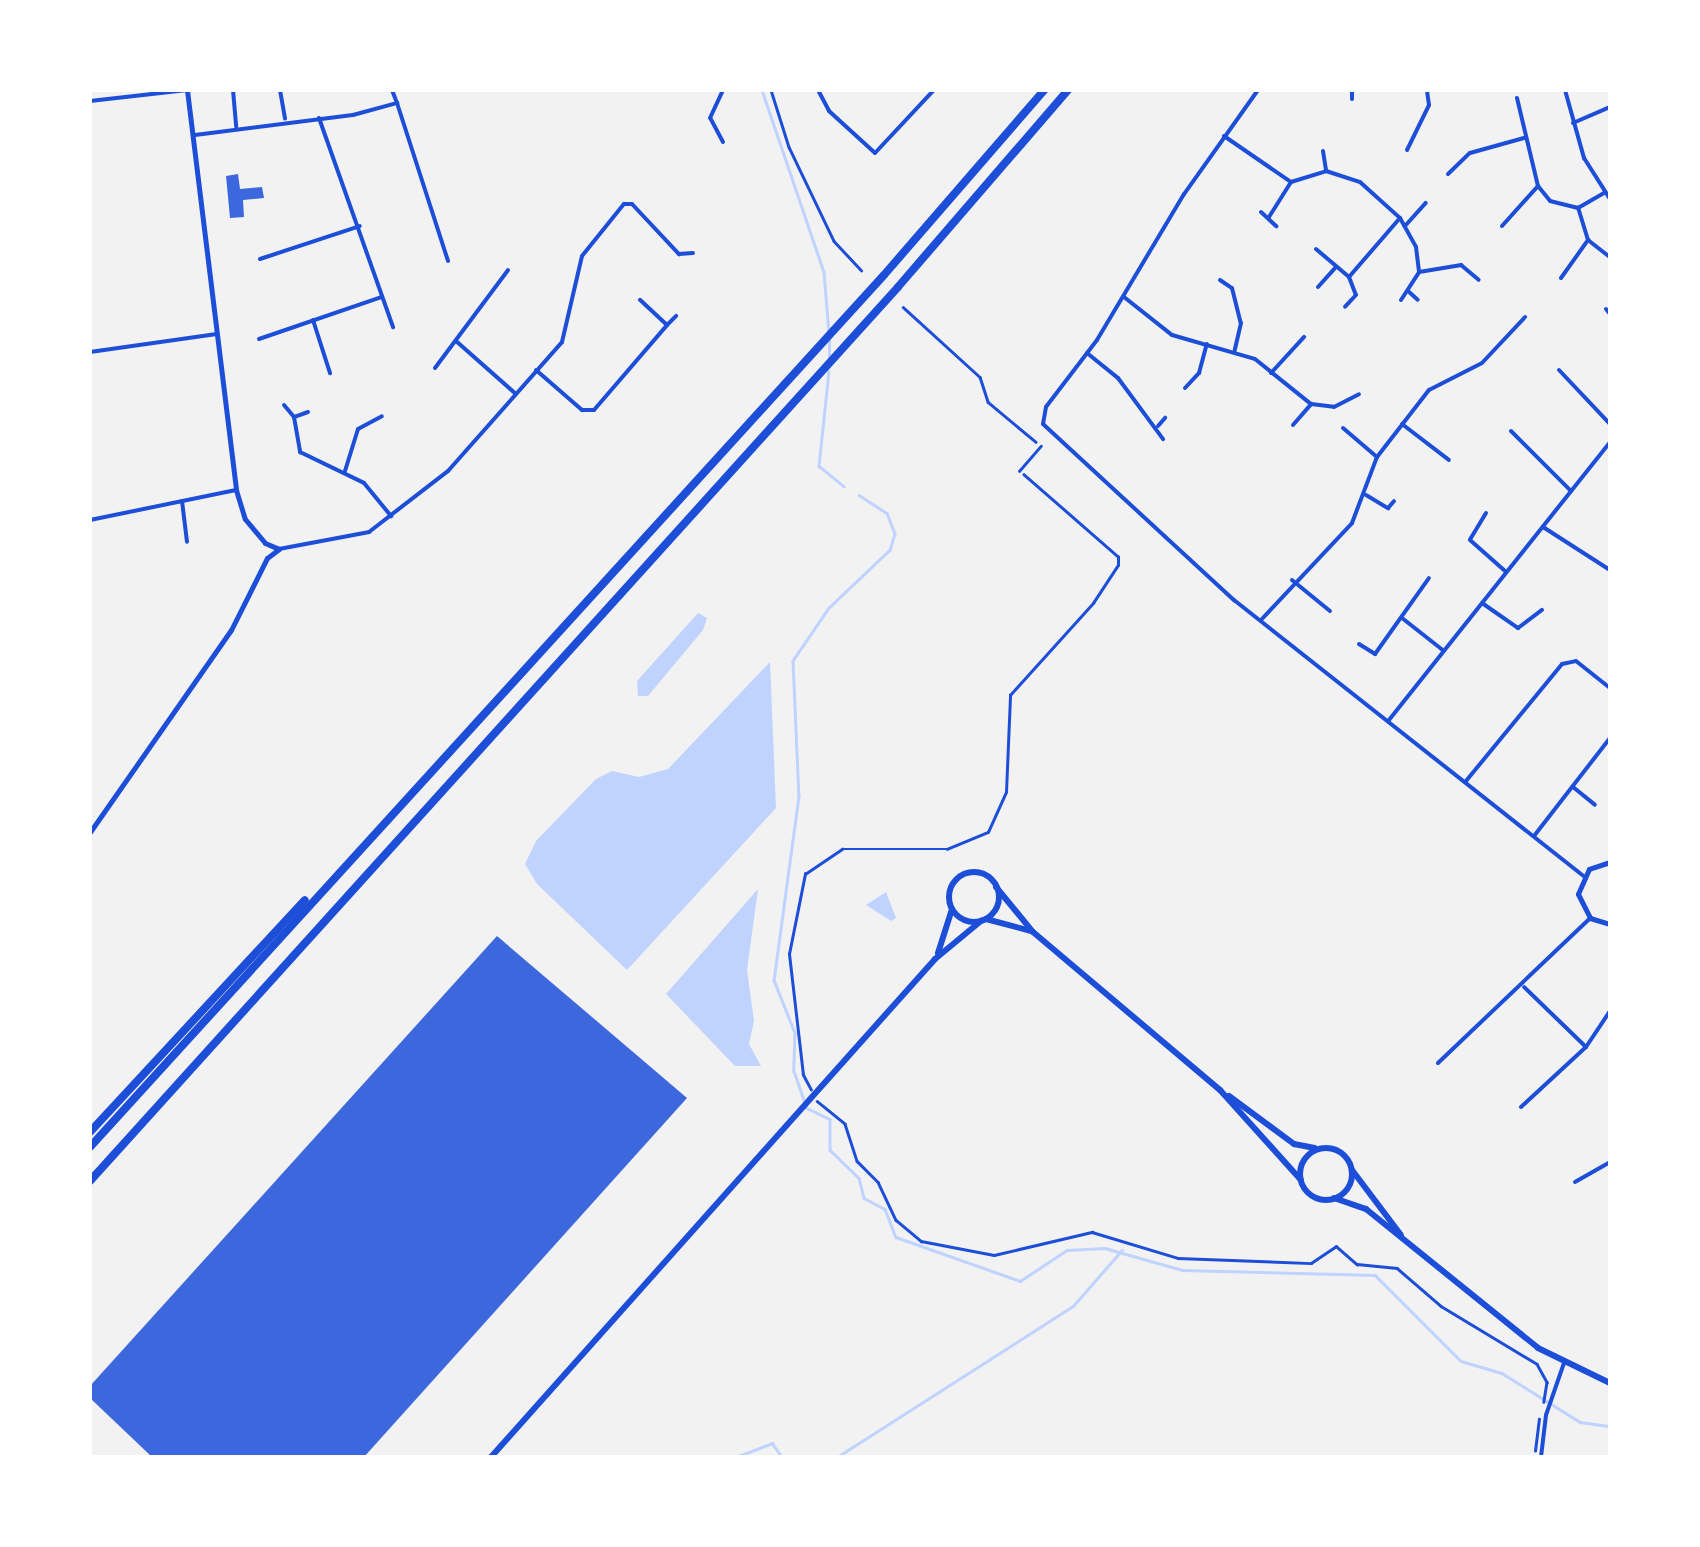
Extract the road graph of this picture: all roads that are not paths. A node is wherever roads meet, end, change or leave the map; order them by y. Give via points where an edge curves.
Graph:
1 (187, 90) edge
2 (233, 90) edge
3 (280, 90) edge
4 (392, 90) edge
5 (723, 90) edge
6 (818, 90) edge
7 (934, 90) edge
8 (1044, 90) edge
9 (1068, 90) edge
10 (1258, 90) edge
11 (1355, 90) edge
12 (1427, 90) edge
13 (1564, 90) edge
14 (1517, 98) dead end
15 (1352, 99) dead end
16 (90, 101) edge
17 (398, 103) junction
18 (1428, 105) junction
19 (1438, 107) dead end
20 (1610, 107) edge
21 (319, 118) junction
22 (285, 120) junction
23 (1573, 123) junction
24 (236, 127) junction
25 (192, 135) junction
26 (1224, 136) junction
27 (1524, 138) junction
28 (723, 142) dead end
29 (1408, 150) dead end
30 (1323, 152) dead end
31 (1326, 171) junction
32 (1448, 174) dead end
33 (1291, 182) junction
34 (1538, 186) junction
35 (1604, 194) junction
36 (1610, 199) edge
37 (1426, 202) dead end
38 (1578, 208) junction
39 (1261, 212) dead end
40 (1269, 217) junction
41 (1400, 218) junction
42 (360, 226) junction
43 (1276, 226) dead end
44 (1405, 226) junction
45 (1502, 226) dead end
46 (1588, 240) junction
47 (1316, 250) dead end
48 (693, 253) dead end
49 (1469, 257) dead end
50 (1610, 257) edge
51 (260, 259) dead end
52 (448, 260) dead end
53 (1461, 264) junction
54 (1336, 268) junction
55 (508, 270) dead end
56 (1419, 272) junction
57 (1348, 277) junction
58 (1562, 278) dead end
59 (1220, 280) dead end
60 (1478, 280) dead end
61 (1318, 288) dead end
62 (1408, 291) junction
63 (382, 297) junction
64 (1124, 297) junction
65 (640, 300) dead end
66 (1401, 300) dead end
67 (1418, 300) dead end
68 (1345, 307) dead end
69 (676, 316) dead end
70 (1525, 317) dead end
71 (313, 320) junction
72 (667, 325) junction
73 (393, 327) dead end
74 (216, 334) junction
75 (1304, 337) dead end
76 (260, 339) dead end
77 (456, 341) junction
78 (1207, 344) junction
79 (1235, 350) junction
80 (90, 352) edge
81 (1088, 353) junction
82 (435, 368) dead end
83 (536, 370) junction
84 (1559, 370) dead end
85 (330, 373) dead end
86 (1271, 374) junction
87 (1185, 388) dead end
88 (516, 394) junction
89 (1359, 394) dead end
90 (1311, 404) junction
91 (284, 405) dead end
92 (1334, 407) junction
93 (308, 412) dead end
94 (294, 416) junction
95 (382, 416) dead end
96 (1334, 416) dead end
97 (1164, 418) dead end
98 (1402, 424) junction
99 (1610, 424) edge
100 (1293, 425) dead end
101 (1158, 426) junction
102 (1342, 428) dead end
103 (1511, 430) dead end
104 (1163, 439) dead end
105 (1610, 442) edge
106 (1041, 446) road end
107 (1377, 457) junction
108 (1449, 460) dead end
109 (1019, 471) road end
110 (345, 472) junction
111 (236, 490) junction
112 (1570, 490) junction
113 (1366, 495) junction
114 (182, 501) junction
115 (1394, 501) dead end
116 (1486, 513) dead end
117 (391, 516) junction
118 (90, 520) edge
119 (1544, 527) junction
120 (187, 542) dead end
121 (265, 543) junction
122 (279, 549) junction
123 (267, 558) junction
124 (1610, 570) edge
125 (1506, 572) junction
126 (1429, 578) dead end
127 (1292, 580) junction
128 (1482, 603) junction
129 (1542, 610) dead end
130 (1330, 611) dead end
131 (1402, 618) junction
132 (1261, 620) junction
133 (1359, 644) dead end
134 (1444, 651) junction
135 (1610, 688) edge
136 (1390, 720) junction
137 (1609, 742) edge
138 (1466, 782) junction
139 (1573, 787) junction
140 (1595, 805) dead end
141 (90, 832) edge
142 (1534, 836) junction
143 (357, 849) junction
144 (1610, 862) edge
145 (1583, 876) junction
146 (996, 886) junction
147 (952, 909) junction
148 (1590, 918) junction
149 (983, 920) junction
150 (1610, 924) edge
151 (1033, 932) junction
152 (935, 959) junction
153 (1610, 965) edge
154 (1610, 982) edge
155 (1524, 987) junction
156 (1610, 1012) edge
157 (1586, 1047) junction
158 (1438, 1063) dead end
159 (1220, 1090) junction
160 (1521, 1107) dead end
161 (143, 1123) junction
162 (90, 1132) edge
163 (90, 1147) edge
164 (1320, 1148) junction
165 (1610, 1162) edge
166 (1350, 1164) junction
167 (1300, 1180) junction
168 (90, 1182) edge
169 (1575, 1182) dead end
170 (90, 1189) edge
171 (1334, 1198) junction
172 (1413, 1250) junction
173 (1564, 1363) junction
174 (1610, 1383) edge
175 (491, 1457) edge
176 (1538, 1457) edge

1 - 16 street
1 - 25 main road
2 - 24 street
3 - 22 street
4 - 17 street
5 - 28 street via 710,118
6 - 7 street via 829,111 876,153
8 - 143 highway via 813,354
9 - 161 highway
10 - 26 street
11 - 15 street
12 - 18 street
13 - 23 street
14 - 27 street
17 - 21 street
17 - 52 street
18 - 19 street
18 - 29 street
20 - 23 street
21 - 22 street
21 - 42 street
22 - 24 street
23 - 35 street
24 - 25 street
25 - 74 main road
26 - 33 street
26 - 64 street
27 - 32 street via 1470,154
27 - 34 street
30 - 31 street
31 - 33 street
31 - 41 street via 1360,182
33 - 40 street
34 - 38 street via 1550,201
34 - 45 street
35 - 36 street
35 - 38 street
37 - 44 street
38 - 46 street
39 - 40 street
40 - 43 street
41 - 44 street
41 - 57 street
42 - 51 street
42 - 63 street
44 - 56 street
46 - 50 street
46 - 58 street
47 - 54 street
48 - 83 street via 679,254 632,204 624,204 582,256 571,322
49 - 53 street
53 - 56 street
53 - 60 street
54 - 57 street
54 - 61 street
55 - 77 street
56 - 62 street
57 - 68 street via 1356,296
59 - 79 street via 1232,288 1241,324
62 - 66 street
62 - 67 street
63 - 71 street
63 - 73 street
64 - 78 street via 1172,335
64 - 81 street
65 - 72 street
69 - 72 street
70 - 98 street via 1482,362 1442,378
71 - 76 street
71 - 85 street
72 - 83 street via 590,412
74 - 80 street
74 - 111 main road
75 - 86 street
77 - 82 street
77 - 88 street
78 - 79 street
78 - 87 street
79 - 86 street
81 - 101 street
81 - 132 street via 1042,418 1048,433
83 - 88 street
84 - 99 street
86 - 90 street
88 - 117 street via 448,471
89 - 92 street
90 - 92 street
90 - 100 street
91 - 94 street
92 - 96 street
93 - 94 street
94 - 110 street via 300,452
95 - 110 street via 358,429
97 - 101 street
98 - 107 street
98 - 108 street
101 - 104 street
102 - 107 street
103 - 112 street
105 - 112 street
106 - 109 lane
107 - 113 street
110 - 117 street via 364,483
111 - 114 street
111 - 121 main road via 245,518
112 - 119 street
113 - 115 street via 1388,508
113 - 127 street via 1352,523
114 - 118 street
114 - 120 street
116 - 125 street via 1470,540
117 - 122 street via 335,543
119 - 124 street
119 - 125 street
121 - 122 main road
121 - 123 main road
122 - 123 main road
123 - 141 main road via 231,630
125 - 128 street
126 - 131 street
127 - 130 street
127 - 132 street
128 - 129 street via 1518,628
128 - 134 street
131 - 133 street via 1375,654
131 - 134 street
132 - 136 street
134 - 136 street
135 - 138 street via 1576,662 1562,664
136 - 138 street
137 - 139 street
138 - 142 street
139 - 140 street
139 - 142 street
142 - 145 street
143 - 162 highway
143 - 163 highway
144 - 145 main road
145 - 148 main road via 1579,903
146 - 147 main road via 986,876 964,874 950,890
146 - 149 main road via 997,905
146 - 151 main road
147 - 149 main road via 967,921
147 - 152 main road via 950,931
148 - 150 main road
148 - 155 street
149 - 151 main road
149 - 152 main road
151 - 159 main road
152 - 175 main road
153 - 154 street
155 - 157 street
155 - 158 street
156 - 157 street
157 - 160 street
159 - 164 main road via 1294,1144
159 - 167 main road
161 - 168 highway
161 - 170 highway
164 - 166 main road via 1335,1149
164 - 167 main road via 1304,1160
165 - 169 street
166 - 171 main road via 1347,1188
166 - 172 main road
167 - 171 main road via 1313,1196
171 - 172 main road via 1358,1204
172 - 173 main road
173 - 174 main road
173 - 176 street via 1543,1414

